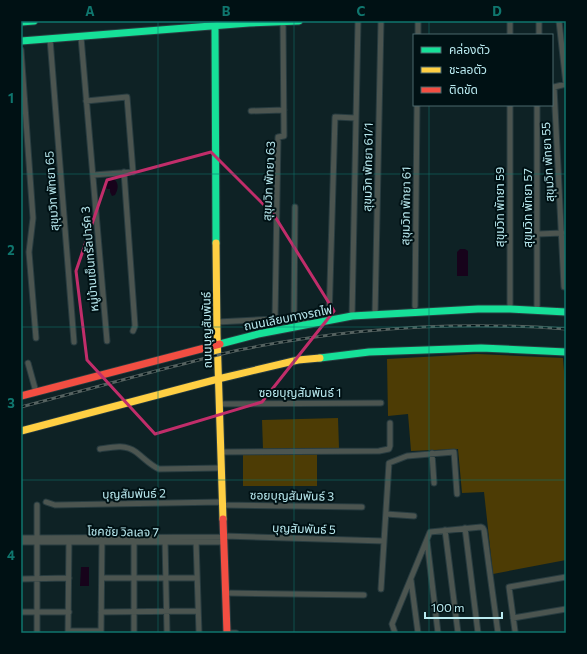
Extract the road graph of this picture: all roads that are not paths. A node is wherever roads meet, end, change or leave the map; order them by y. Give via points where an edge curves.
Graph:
1 (34, 21) edge
2 (299, 21) edge
3 (358, 21) edge
4 (381, 21) edge
5 (418, 21) edge
6 (510, 21) edge
7 (539, 21) edge
8 (559, 21) edge
9 (21, 22) edge
10 (252, 22) edge
11 (283, 22) junction
12 (215, 26) junction
13 (418, 34) edge
14 (510, 34) edge
15 (539, 34) edge
16 (81, 37) junction
17 (50, 39) junction
18 (21, 41) edge
19 (21, 50) edge
20 (86, 101) junction
21 (417, 106) edge
22 (510, 106) edge
23 (537, 106) edge
24 (284, 110) junction
25 (251, 111) dead end
26 (356, 118) junction
27 (124, 172) junction
28 (93, 175) junction
29 (295, 207) dead end
30 (562, 233) junction
31 (538, 234) junction
32 (564, 287) dead end
33 (415, 306) dead end
34 (510, 309) junction
35 (538, 310) junction
36 (566, 312) edge
37 (375, 314) junction
38 (352, 316) junction
39 (294, 318) junction
40 (275, 319) junction
41 (329, 320) junction
42 (217, 322) junction
43 (311, 324) junction
44 (133, 332) dead end
45 (36, 338) dead end
46 (107, 341) dead end
47 (74, 342) dead end
48 (217, 344) junction
49 (566, 352) edge
50 (28, 363) dead end
51 (218, 379) junction
52 (36, 392) junction
53 (21, 396) edge
54 (381, 402) dead end
55 (219, 404) junction
56 (390, 423) dead end
57 (21, 431) edge
58 (100, 449) dead end
59 (221, 452) junction
60 (432, 453) junction
61 (221, 468) junction
62 (434, 483) dead end
63 (457, 494) dead end
64 (46, 502) dead end
65 (37, 504) dead end
66 (222, 504) junction
67 (362, 507) dead end
68 (386, 514) junction
69 (414, 516) dead end
70 (465, 528) junction
71 (445, 530) junction
72 (21, 538) edge
73 (224, 538) junction
74 (426, 538) junction
75 (102, 539) junction
76 (37, 540) junction
77 (69, 540) junction
78 (134, 540) junction
79 (165, 540) junction
80 (196, 540) junction
81 (384, 541) junction
82 (21, 542) edge
83 (566, 577) edge
84 (21, 578) edge
85 (69, 578) junction
86 (102, 578) junction
87 (134, 578) junction
88 (166, 578) junction
89 (197, 578) junction
90 (37, 579) junction
91 (410, 580) junction
92 (381, 589) dead end
93 (226, 593) junction
94 (364, 595) dead end
95 (566, 609) edge
96 (198, 611) junction
97 (21, 612) edge
98 (37, 612) junction
99 (69, 612) junction
100 (101, 612) junction
101 (134, 612) junction
102 (166, 612) junction
103 (513, 618) junction
104 (515, 631) dead end
105 (68, 632) edge
106 (101, 632) edge
107 (37, 633) edge
108 (134, 633) edge
109 (166, 633) edge
110 (199, 633) edge
111 (227, 633) edge
112 (236, 633) edge
113 (395, 633) edge
114 (418, 633) edge
115 (438, 633) edge
116 (458, 633) edge
117 (478, 633) edge
118 (498, 633) edge

1 - 9 main road
2 - 11 main road
3 - 26 street
4 - 37 street, สุขุมวิท พัทยา 61/1
5 - 13 street
6 - 14 street
7 - 15 street
8 - 30 street, สุขุมวิท พัทยา 55 via 566,84 554,87
10 - 11 main road
10 - 12 main road
11 - 24 street, สุขุมวิท พัทยา 63
12 - 16 main road
12 - 42 main road, ถนนบุญสัมพันธ์
16 - 17 main road
16 - 20 street, หมู่บ้านเซ็นทรัลปาร์ค 3
17 - 18 main road
17 - 47 street, สุขุมวิท พัทยา 65
19 - 45 street via 33,218 29,252
20 - 27 street via 127,97 134,172
20 - 28 street, หมู่บ้านเซ็นทรัลปาร์ค 3
21 - 33 street, สุขุมวิท พัทยา 61
22 - 34 street, สุขุมวิท พัทยา 59
23 - 31 street, สุขุมวิท พัทยา 57
24 - 25 street
24 - 40 street, สุขุมวิท พัทยา 63 via 284,136 278,137
26 - 38 street
26 - 41 street via 335,117
27 - 28 street
27 - 44 street via 135,326
28 - 46 street, หมู่บ้านเซ็นทรัลปาร์ค 3
29 - 39 street
30 - 31 street
30 - 32 street, สุขุมวิท พัทยา 55
31 - 35 street, สุขุมวิท พัทยา 57
34 - 35 main road, ถนนเลียบทางรถไฟ
34 - 37 main road, ถนนเลียบทางรถไฟ
35 - 36 main road, ถนนเลียบทางรถไฟ
37 - 38 main road, ถนนเลียบทางรถไฟ
38 - 41 main road, ถนนเลียบทางรถไฟ
39 - 40 street
39 - 43 street
40 - 42 street
41 - 43 main road, ถนนเลียบทางรถไฟ
42 - 48 main road, ถนนบุญสัมพันธ์
43 - 48 main road, ถนนเลียบทางรถไฟ
48 - 51 main road, ถนนบุญสัมพันธ์
48 - 52 main road, ถนนเลียบทางรถไฟ
49 - 51 main road via 481,348 369,352 298,360
50 - 52 street
51 - 55 main road, ถนนบุญสัมพันธ์
51 - 57 main road
52 - 53 main road, ถนนเลียบทางรถไฟ
54 - 55 street, ซอยบุญสัมพันธ์ 1
55 - 59 main road, ถนนบุญสัมพันธ์
56 - 59 street via 389,449
58 - 61 street via 116,446 127,448 159,469
59 - 61 main road, ถนนบุญสัมพันธ์
60 - 62 street
60 - 63 street via 454,452
60 - 68 street via 408,456 390,463
61 - 66 main road, ถนนบุญสัมพันธ์
64 - 66 street, บุญสัมพันธ์ 2 via 55,505
65 - 76 street
66 - 67 street, ซอยบุญสัมพันธ์ 3
66 - 73 main road, ถนนบุญสัมพันธ์
68 - 69 street
68 - 81 street
70 - 71 street
70 - 117 street
70 - 118 street via 483,528
71 - 74 street via 430,532
71 - 116 street
72 - 76 street, โชคชัย วิลเลจ 7
73 - 80 street, โชคชัย วิลเลจ 7
73 - 81 street, บุญสัมพันธ์ 5
73 - 93 main road, ถนนบุญสัมพันธ์
74 - 91 street
74 - 115 street
75 - 77 street, โชคชัย วิลเลจ 7
75 - 78 street, โชคชัย วิลเลจ 7
75 - 86 street
76 - 77 street, โชคชัย วิลเลจ 7
76 - 82 street, โชคชัย วิลเลจ 7
76 - 90 street
77 - 85 street
78 - 79 street, โชคชัย วิลเลจ 7
78 - 87 street
79 - 80 street, โชคชัย วิลเลจ 7
79 - 88 street
80 - 89 street
81 - 92 street
83 - 103 street via 509,587
84 - 90 street
85 - 90 street
85 - 99 street
86 - 87 street
86 - 100 street
87 - 88 street
87 - 101 street
88 - 89 street
88 - 102 street
89 - 96 street
90 - 98 street
91 - 113 street via 392,624
91 - 114 street
93 - 94 street
93 - 111 main road, ถนนบุญสัมพันธ์
95 - 103 street
96 - 102 street
96 - 110 street
97 - 98 street
98 - 99 street
98 - 107 street
99 - 105 street
100 - 101 street
100 - 106 street
101 - 102 street
101 - 108 street
102 - 109 street
103 - 104 street
105 - 106 street
111 - 112 street

